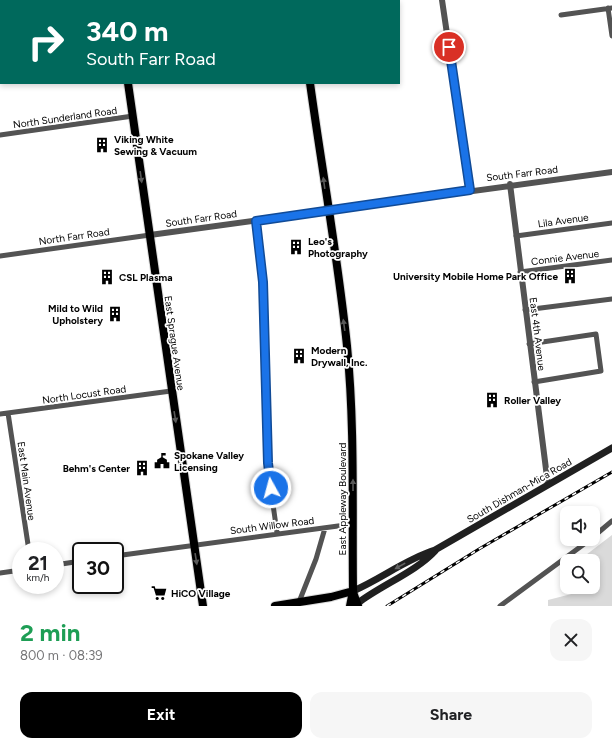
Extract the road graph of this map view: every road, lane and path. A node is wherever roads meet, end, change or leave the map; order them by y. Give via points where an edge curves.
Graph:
1 (442, 0) edge
2 (610, 8) edge
3 (561, 15) dead end
4 (612, 36) edge
5 (128, 84) edge
6 (310, 84) edge
7 (133, 116) junction
8 (0, 135) edge
9 (612, 172) edge
10 (510, 184) junction
11 (470, 190) junction
12 (328, 210) junction
13 (256, 221) junction
14 (612, 223) edge
15 (150, 235) junction
16 (516, 236) junction
17 (0, 256) edge
18 (612, 260) edge
19 (520, 272) junction
20 (612, 299) edge
21 (525, 310) junction
22 (530, 344) junction
23 (534, 382) junction
24 (171, 391) junction
25 (8, 413) junction
26 (0, 414) edge
27 (612, 448) edge
28 (548, 485) junction
29 (612, 522) edge
30 (353, 524) junction
31 (325, 528) junction
32 (600, 531) edge
33 (277, 533) junction
34 (28, 542) edge
35 (194, 545) junction
36 (581, 546) edge
37 (435, 550) junction
38 (124, 555) edge
39 (12, 571) edge
40 (0, 573) edge
41 (353, 591) junction
42 (299, 602) junction
43 (355, 605) edge
44 (203, 606) edge
45 (275, 606) edge
46 (500, 606) edge

1 - 11 street
2 - 3 street
2 - 4 street
5 - 7 main road, East Sprague Avenue
12 -> 6 main road, East Appleway Boulevard
7 - 8 street, North Sunderland Road
7 -> 15 main road, East Sprague Avenue
9 - 10 street, South Farr Road
10 - 11 street, South Farr Road
10 - 16 street, East 4th Avenue
11 - 12 street, South Farr Road
12 - 13 street, South Farr Road
30 -> 12 main road, East Appleway Boulevard via 347,346
13 - 15 street, South Farr Road
13 - 33 street via 263,274 268,463
14 - 16 street, Lila Avenue
15 - 17 street, North Farr Road
15 - 24 main road, East Sprague Avenue
16 - 19 street, East 4th Avenue
18 - 19 street, Connie Avenue
19 - 21 street, East 4th Avenue
20 - 21 street
21 - 22 street, East 4th Avenue
22 - 23 street, East 4th Avenue
22 - 23 street via 596,334 601,371
23 - 28 street, East 4th Avenue
24 - 25 street, North Locust Road
24 -> 35 main road, East Sprague Avenue
25 - 26 street, North Locust Road
25 - 34 street, East Main Avenue
27 - 28 main road, South Dishman-Mica Road
28 - 37 main road, South Dishman-Mica Road
29 - 32 street
30 - 31 street, South Willow Road
30 - 41 main road, East Appleway Boulevard
31 - 33 street, South Willow Road
31 - 42 street
33 - 35 street, South Willow Road
35 - 38 street, South Willow Road
35 -> 44 main road, East Sprague Avenue
36 - 46 street
37 -> 41 main road, South Dishman-Mica Road via 422,554
37 - 43 main road, South Dishman-Mica Road via 426,560
39 - 40 street
41 - 42 main road
41 - 43 main road, East Appleway Boulevard
42 - 45 main road

